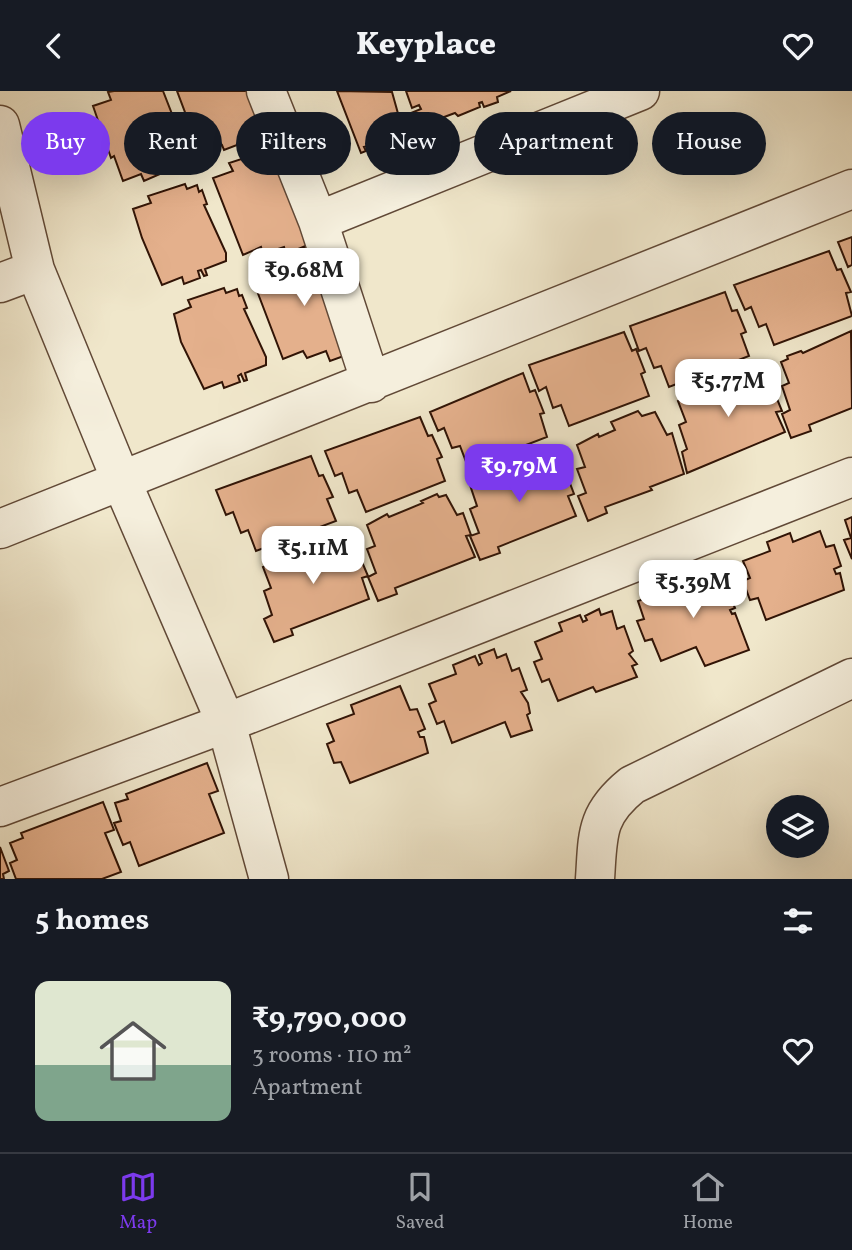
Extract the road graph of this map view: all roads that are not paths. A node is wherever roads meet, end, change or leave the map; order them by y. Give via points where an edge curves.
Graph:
1 (266, 91) edge
2 (640, 91) edge
3 (0, 125) edge
4 (852, 189) edge
5 (318, 221) junction
6 (35, 270) junction
7 (0, 283) edge
8 (370, 383) junction
9 (852, 477) edge
10 (121, 480) junction
11 (0, 529) edge
12 (852, 678) edge
13 (226, 723) junction
14 (0, 807) edge
15 (269, 879) edge
16 (595, 879) edge

1 - 5 street
2 - 5 street
3 - 6 street
4 - 8 street
5 - 8 street
6 - 7 street
6 - 10 street
8 - 10 street
9 - 13 street
10 - 11 street
10 - 13 street
12 - 16 street via 632,785 618,796 598,825
13 - 14 street
13 - 15 street

